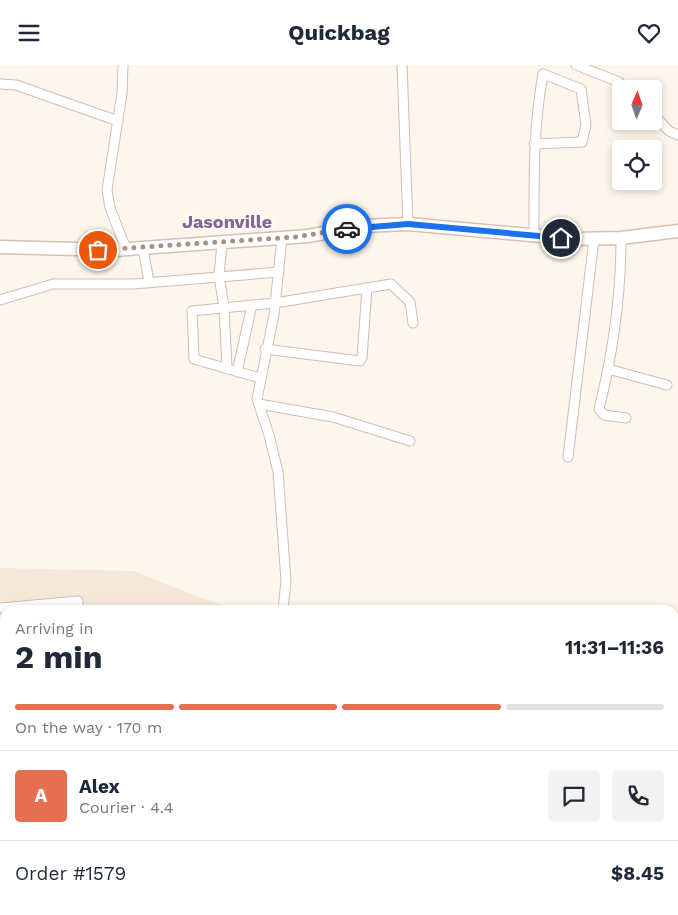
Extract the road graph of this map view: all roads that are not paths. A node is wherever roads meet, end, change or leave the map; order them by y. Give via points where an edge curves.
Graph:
1 (123, 65) edge
2 (402, 65) edge
3 (576, 65) edge
4 (614, 80) edge
5 (0, 84) edge
6 (118, 121) junction
7 (662, 124) edge
8 (678, 135) edge
9 (534, 144) junction
10 (408, 224) junction
11 (678, 231) edge
12 (534, 236) junction
13 (282, 238) junction
14 (621, 238) junction
15 (594, 239) junction
16 (222, 243) junction
17 (0, 247) edge
18 (144, 248) junction
19 (126, 249) junction
20 (279, 272) junction
21 (219, 276) junction
22 (149, 282) junction
23 (367, 288) junction
24 (0, 300) edge
25 (275, 303) junction
26 (252, 305) junction
27 (224, 307) junction
28 (413, 323) dead end
29 (266, 349) junction
30 (227, 369) junction
31 (608, 369) junction
32 (237, 372) junction
33 (260, 378) junction
34 (667, 385) dead end
35 (259, 404) junction
36 (626, 418) dead end
37 (410, 441) dead end
38 (568, 457) dead end
39 (60, 605) edge
40 (78, 605) edge
41 (284, 605) edge
42 (0, 759) edge
43 (0, 765) edge

1 - 6 street
2 - 10 street
3 - 4 street
5 - 6 street via 16,85
6 - 19 street via 107,190 110,208
7 - 8 street
9 - 9 street via 582,142 586,125 581,89 543,74 536,108
9 - 12 street
10 - 12 street
10 - 13 street via 363,226
11 - 14 street
12 - 15 street
13 - 16 street
13 - 20 street
14 - 15 street
14 - 31 street via 621,279
15 - 38 street
16 - 18 street
16 - 21 street
17 - 19 street
18 - 19 street
18 - 22 street
20 - 21 street
20 - 25 street
21 - 22 street
21 - 27 street
22 - 24 street via 53,284
23 - 25 street
23 - 28 street via 395,286 410,302
23 - 29 street via 360,361
25 - 26 street
25 - 29 street
26 - 27 street
26 - 32 street
27 - 30 street
27 - 30 street via 192,311 191,318 194,359
29 - 33 street
30 - 32 street
31 - 34 street
31 - 36 street via 600,413
32 - 33 street
33 - 35 street
35 - 37 street via 333,417
35 - 41 street via 278,472 286,581
39 - 40 street via 78,601
42 - 43 street

